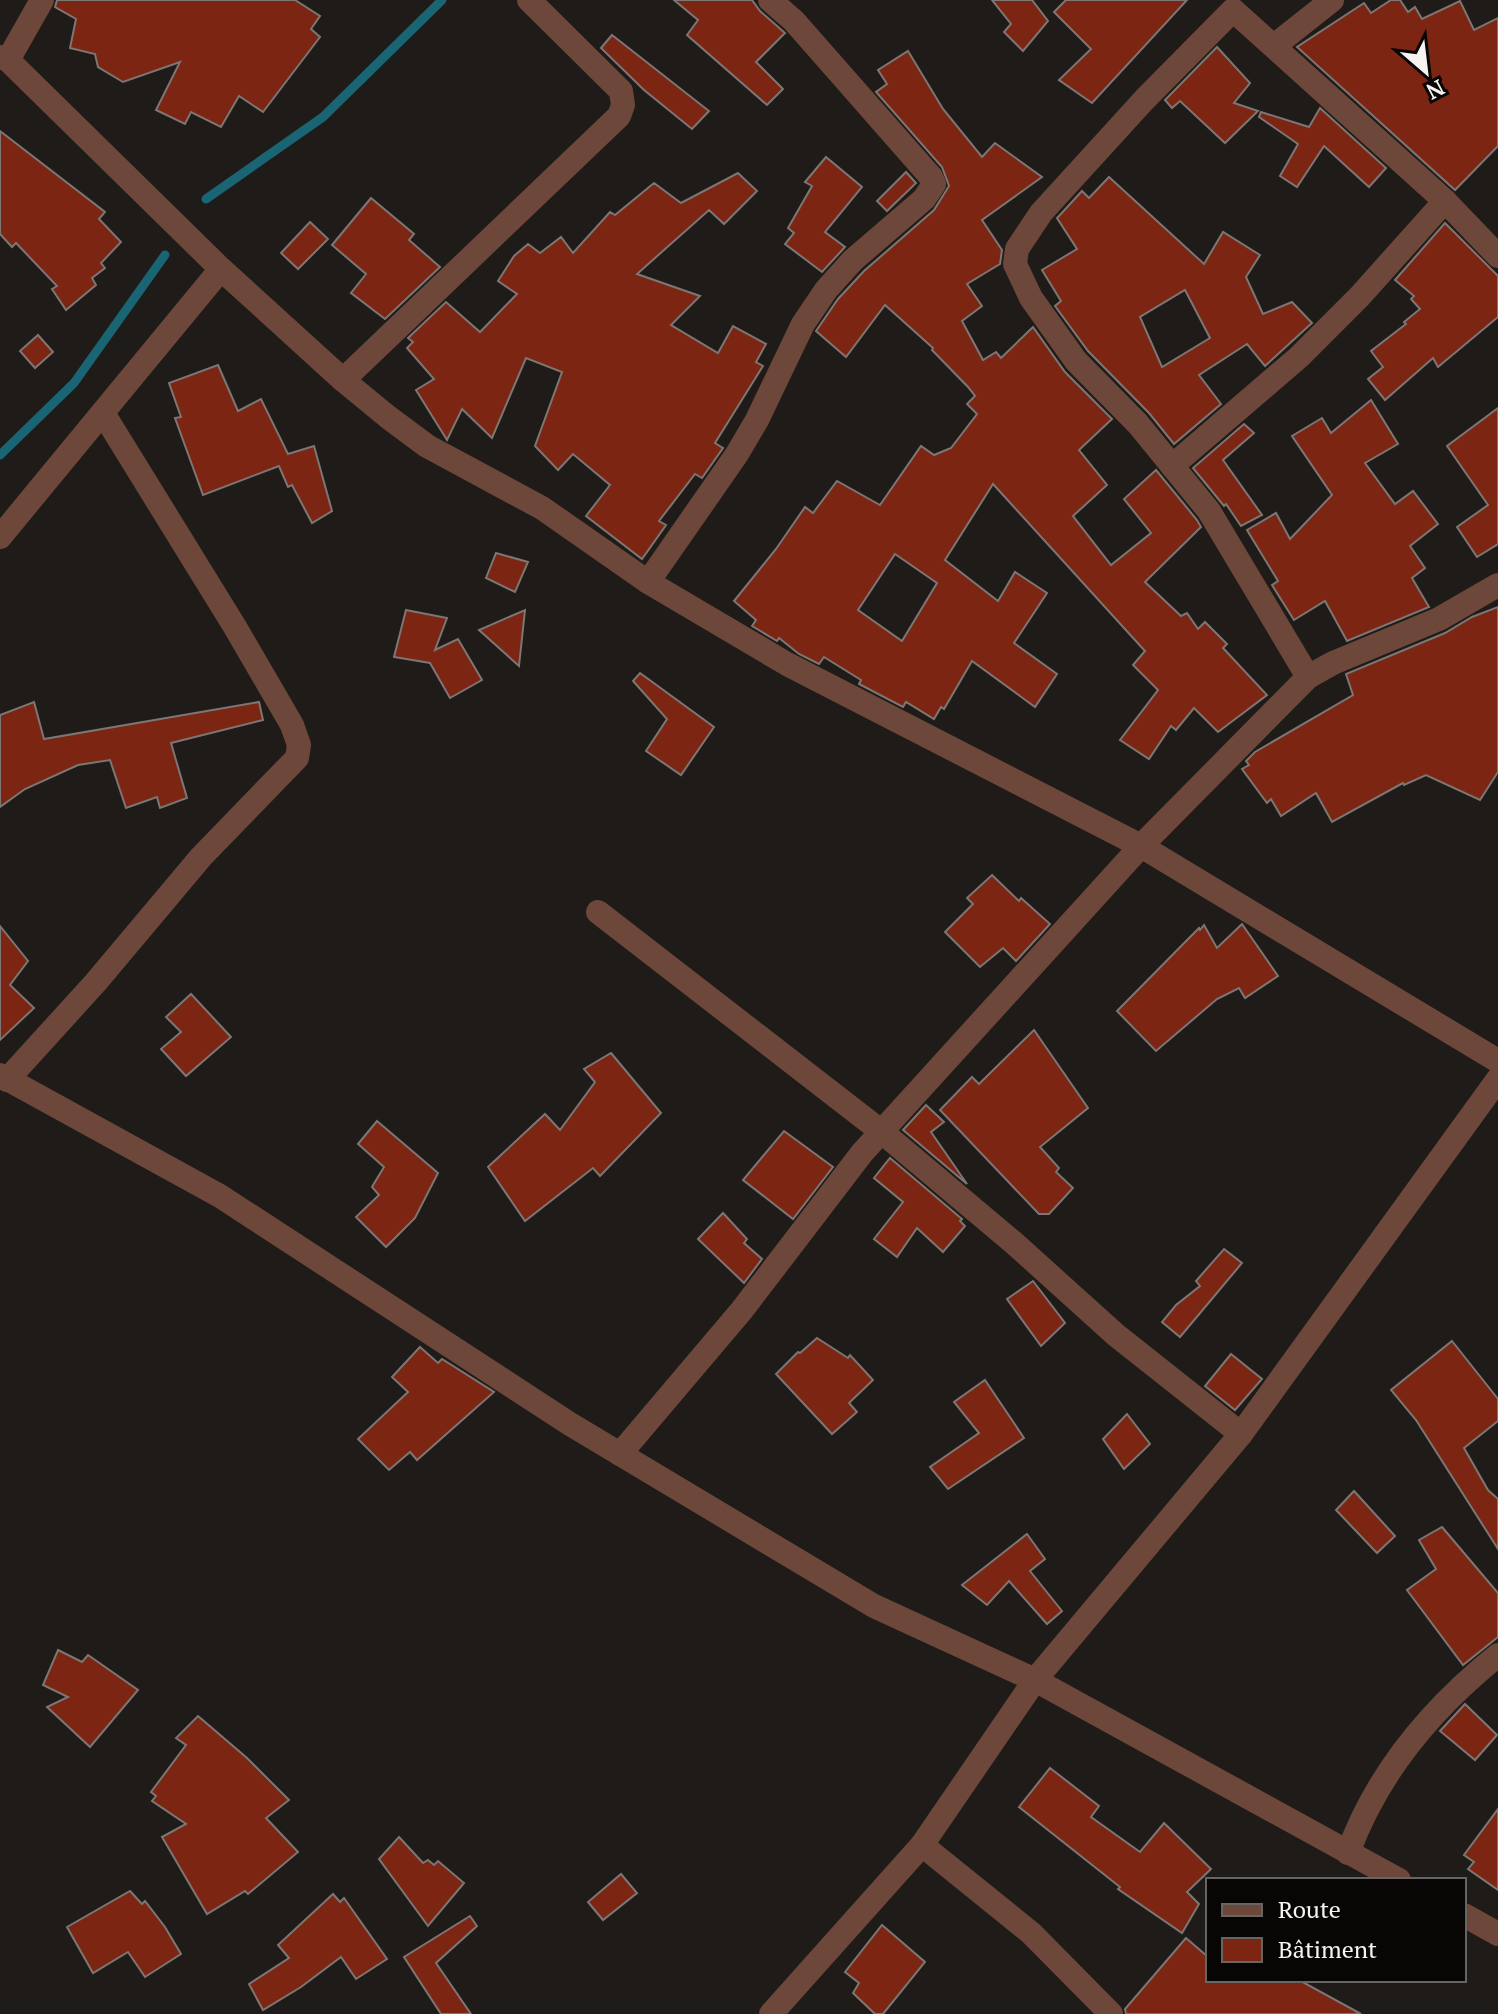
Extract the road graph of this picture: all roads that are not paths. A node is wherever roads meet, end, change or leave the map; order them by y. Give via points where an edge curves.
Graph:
1 (42, 0) edge
2 (529, 0) edge
3 (770, 0) edge
4 (1332, 0) edge
5 (1274, 46) junction
6 (4, 59) edge
7 (1445, 201) junction
8 (1498, 256) edge
9 (221, 269) junction
10 (343, 380) junction
11 (103, 413) junction
12 (1172, 466) junction
13 (0, 537) edge
14 (648, 582) junction
15 (1498, 585) edge
16 (1308, 677) junction
17 (1141, 846) junction
18 (598, 912) dead end
19 (1498, 1061) edge
20 (4, 1078) edge
21 (1498, 1079) edge
22 (882, 1132) junction
23 (1241, 1434) junction
24 (620, 1454) junction
25 (1498, 1655) edge
26 (1035, 1680) junction
27 (922, 1845) junction
28 (1348, 1853) junction
29 (1395, 1878) edge
30 (1466, 1916) edge
31 (1498, 1934) edge
32 (771, 2014) edge
33 (1111, 2014) edge

1 - 6 street
2 - 10 street via 621,91 619,116
3 - 14 street via 934,184 826,290 737,454
4 - 5 street
5 - 7 street
5 - 12 street via 1233,10 1041,213 1015,255 1031,298 1076,361
6 - 9 street
7 - 8 street
7 - 12 street via 1299,357
9 - 10 street
9 - 11 street
10 - 14 street via 427,446 542,508
11 - 13 street
11 - 20 street via 235,627 299,745 297,758
12 - 16 street via 1209,511
14 - 17 street via 787,664
15 - 16 street via 1439,619
16 - 17 street
17 - 19 street
17 - 22 street
18 - 22 street
20 - 24 street via 220,1196
21 - 23 street
22 - 23 street via 1116,1335
22 - 24 street
23 - 26 street
24 - 26 street via 874,1606
25 - 28 street via 1425,1724 1361,1817
26 - 27 street
26 - 28 street
27 - 32 street
27 - 33 street via 1031,1933
28 - 29 street
30 - 31 street

